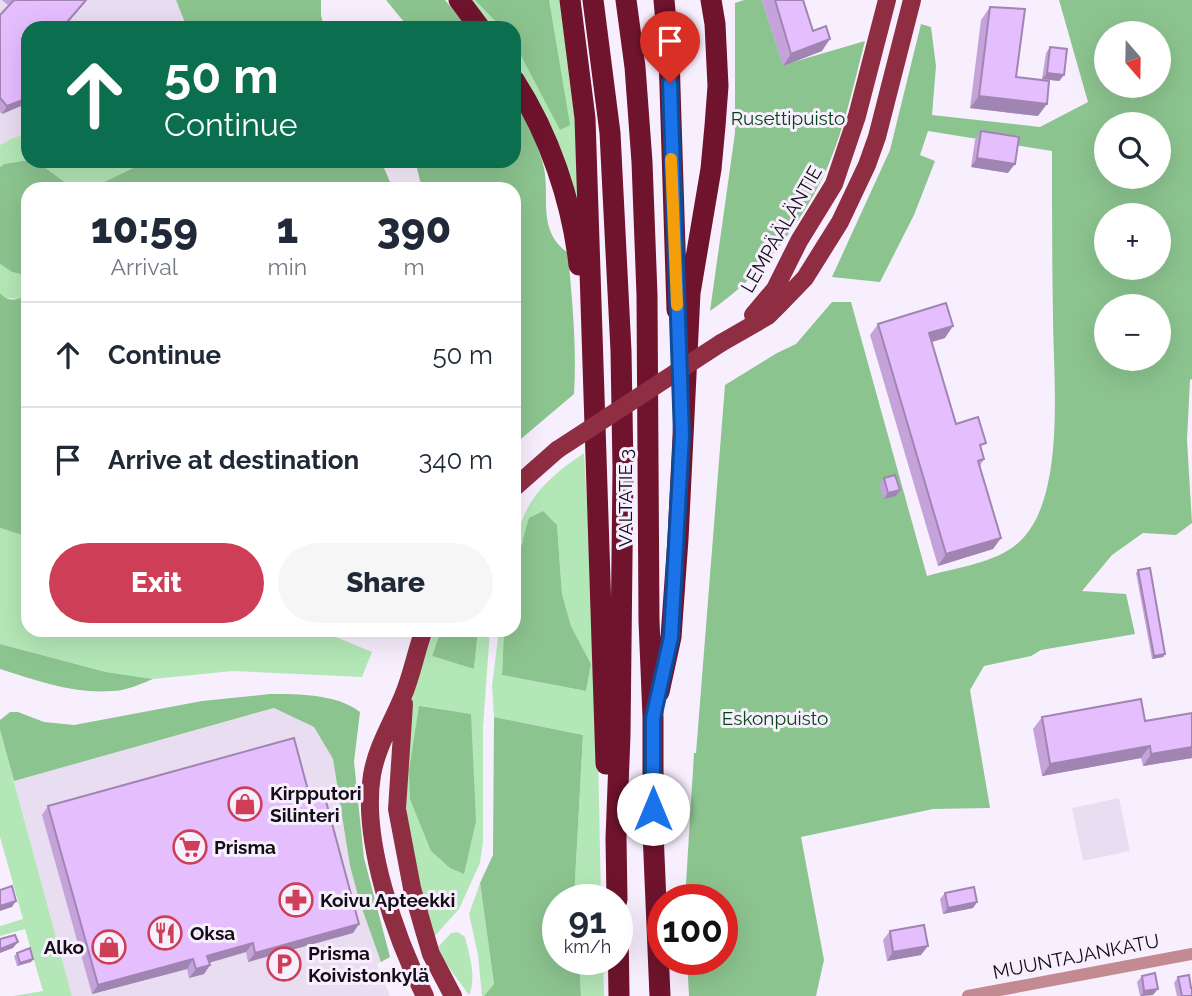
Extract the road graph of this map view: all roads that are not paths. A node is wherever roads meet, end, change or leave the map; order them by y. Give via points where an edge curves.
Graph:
1 (458, 0) edge
2 (570, 0) edge
3 (593, 0) edge
4 (626, 0) edge
5 (635, 0) edge
6 (664, 0) edge
7 (711, 0) edge
8 (887, 0) edge
9 (912, 0) edge
10 (474, 21) edge
11 (635, 67) junction
12 (521, 92) edge
13 (722, 343) junction
14 (592, 376) junction
15 (682, 435) junction
16 (521, 482) edge
17 (422, 637) edge
18 (404, 694) junction
19 (653, 718) junction
20 (616, 838) junction
21 (617, 884) edge
22 (1192, 954) edge
23 (619, 975) edge
24 (425, 996) edge
25 (453, 996) edge
26 (619, 996) edge
27 (660, 996) edge
28 (968, 996) edge

1 - 10 highway
2 - 14 highway via 585,118
3 - 20 highway, VALTATIE 3 via 610,133 621,351
4 - 11 highway, VALTATIE 3
5 - 11 highway
6 - 15 highway
7 - 15 highway via 717,75 715,127 690,293
8 - 13 main road, LEMPÄÄLÄNTIE via 834,184 771,295
9 - 13 main road, LEMPÄÄLÄNTIE via 877,137 839,222 805,278 780,304
11 - 19 highway, VALTATIE 3 via 647,295
12 - 14 highway via 540,125 568,207 578,249
13 - 16 main road, LEMPÄÄLÄNTIE, bridge via 557,450
14 - 20 highway via 607,802
15 - 19 highway via 671,637
17 - 18 main road
18 - 24 main road via 378,750 371,806 385,896
18 - 25 main road via 397,809 427,941
19 - 27 highway, VALTATIE 3
20 - 21 highway, VALTATIE 3
22 - 28 street, MUUNTAJANKATU
23 - 26 highway

